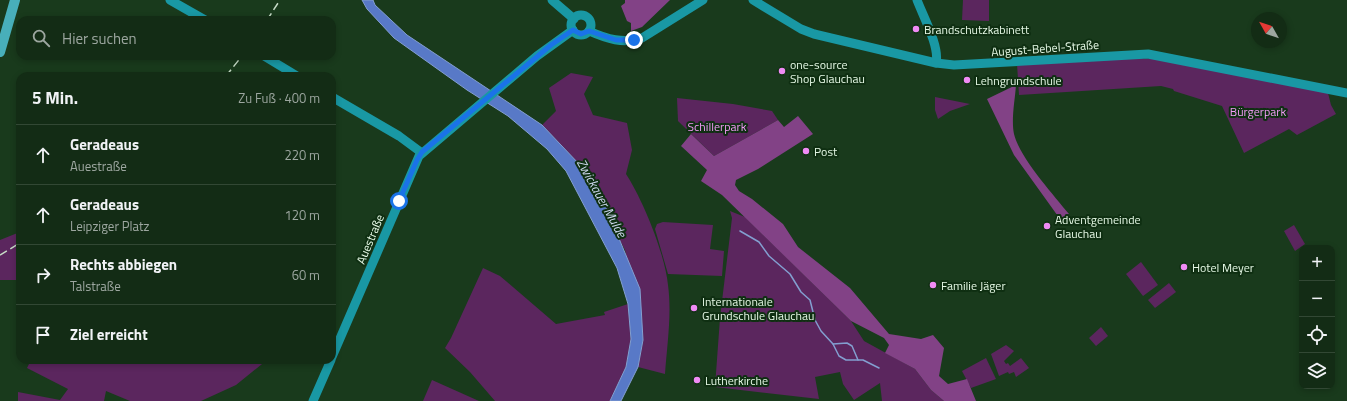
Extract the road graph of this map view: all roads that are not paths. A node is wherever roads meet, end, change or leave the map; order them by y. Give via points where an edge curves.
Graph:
1 (15, 0) edge
2 (22, 0) edge
3 (170, 0) edge
4 (552, 0) edge
5 (703, 0) edge
6 (754, 0) edge
7 (917, 0) edge
8 (198, 16) edge
9 (574, 19) junction
10 (573, 30) junction
11 (589, 31) junction
12 (6, 32) junction
13 (0, 52) edge
14 (271, 60) edge
15 (936, 62) junction
16 (290, 72) edge
17 (1347, 93) edge
18 (336, 99) edge
19 (422, 152) junction
20 (336, 348) edge
21 (329, 364) edge
22 (313, 401) edge

1 - 12 main road
2 - 12 main road
3 - 8 street
4 - 9 street
5 - 11 street via 642,38 616,40
6 - 15 street, August-Bebel-Straße via 801,29 814,34
7 - 15 street via 935,48
9 - 10 street
9 - 11 street via 578,16 586,17 590,22
10 - 11 street via 581,34
10 - 19 street, Auestraße via 512,76
12 - 13 main road
14 - 16 street
15 - 17 street, August-Bebel-Straße via 961,64 1148,54
18 - 19 street
19 - 20 street, Auestraße
21 - 22 street

